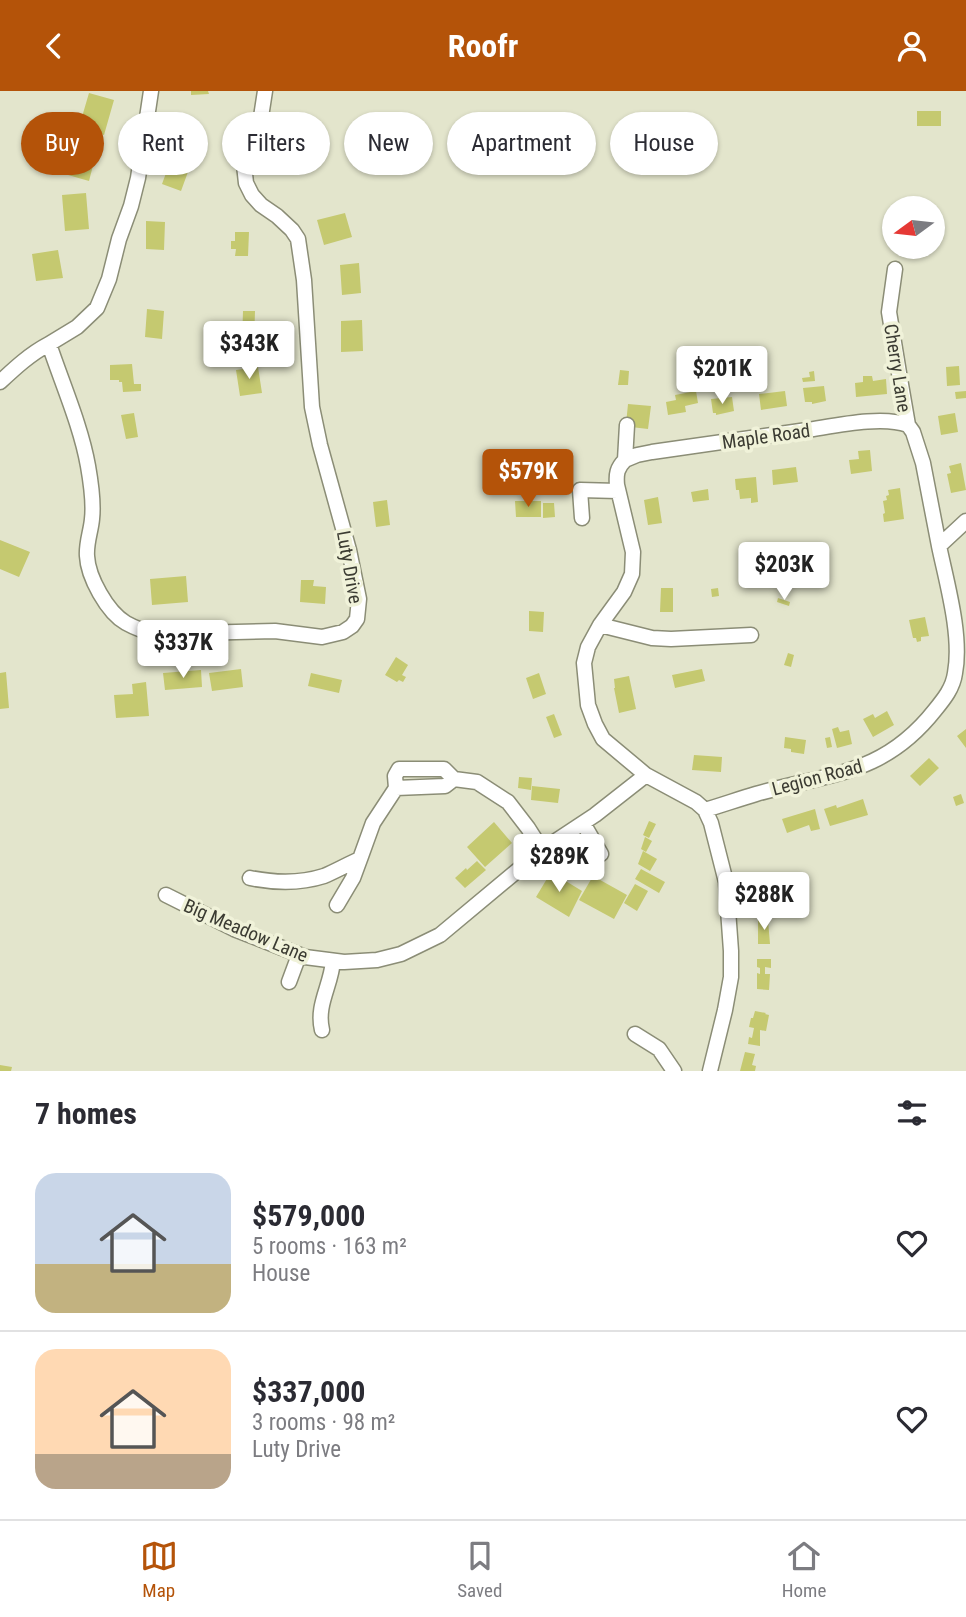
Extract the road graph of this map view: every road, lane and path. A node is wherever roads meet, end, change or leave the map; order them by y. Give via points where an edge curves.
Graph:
1 (151, 91) edge
2 (265, 91) edge
3 (895, 269) dead end
4 (49, 344) junction
5 (0, 382) edge
6 (627, 425) dead end
7 (908, 425) junction
8 (625, 460) junction
9 (618, 491) junction
10 (582, 518) dead end
11 (966, 521) edge
12 (939, 547) junction
13 (600, 625) junction
14 (751, 635) dead end
15 (960, 679) edge
16 (646, 775) junction
17 (705, 810) junction
18 (583, 823) junction
19 (542, 850) junction
20 (601, 855) dead end
21 (360, 859) junction
22 (250, 878) dead end
23 (166, 895) dead end
24 (337, 905) dead end
25 (299, 955) junction
26 (333, 961) junction
27 (289, 982) dead end
28 (322, 1030) dead end
29 (635, 1034) dead end
30 (674, 1071) edge
31 (710, 1071) edge

1 - 4 street via 138,178 109,279 94,311
2 - 4 street, Luty Drive via 261,117 248,145 246,183 261,205 299,239 312,407 359,599 352,626 321,637 275,631 156,634 126,623 114,613 88,565 92,518 89,468
3 - 7 street, Cherry Lane via 889,312
4 - 5 street
6 - 8 street
7 - 8 street, Maple Road via 888,421 844,425 652,452
7 - 12 street, Legion Road via 923,463
8 - 9 street via 619,466
9 - 10 street via 580,490
9 - 13 street via 634,552 632,574
11 - 12 street
12 - 15 street, Legion Road
13 - 14 street via 652,638
13 - 16 street via 584,663 588,705 603,739
15 - 17 street, Legion Road via 926,722 886,755 840,774
16 - 17 street
16 - 18 street, Big Meadow Lane
17 - 31 street via 726,882 731,951 731,977
18 - 19 street, Big Meadow Lane
18 - 20 street
19 - 21 street via 508,803 477,782 454,779 444,769 399,769 396,788 373,823
19 - 26 street, Big Meadow Lane via 440,935 418,947 377,960
21 - 22 street via 310,880 290,883
21 - 24 street
23 - 25 street, Big Meadow Lane
25 - 26 street, Big Meadow Lane
25 - 27 street
26 - 28 street via 320,1009
29 - 30 street via 659,1049

